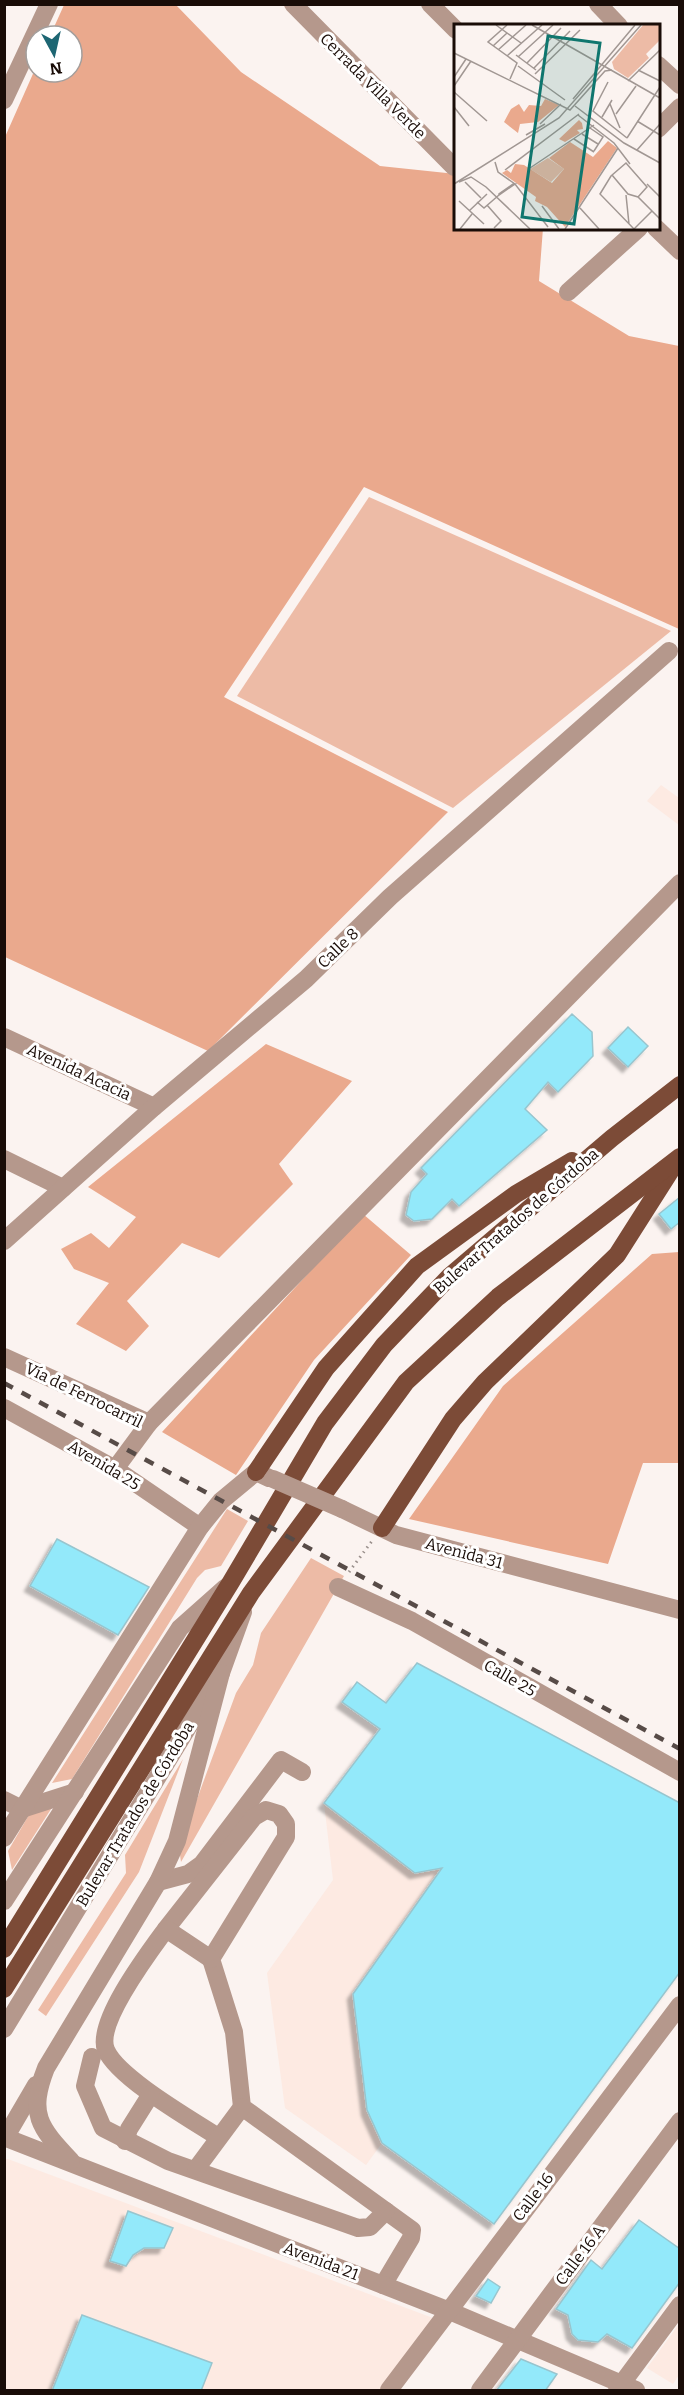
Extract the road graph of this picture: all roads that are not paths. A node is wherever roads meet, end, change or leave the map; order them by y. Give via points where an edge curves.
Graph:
1 (49, 4) edge
2 (293, 4) edge
3 (430, 4) edge
4 (598, 4) edge
5 (617, 24) edge
6 (454, 28) edge
7 (660, 67) edge
8 (680, 85) edge
9 (4, 100) edge
10 (680, 107) edge
11 (660, 127) edge
12 (454, 167) dead end
13 (637, 230) edge
14 (658, 230) edge
15 (680, 251) edge
16 (568, 292) dead end
17 (669, 651) dead end
18 (680, 883) edge
19 (4, 1037) edge
20 (680, 1084) edge
21 (154, 1107) junction
22 (612, 1138) junction
23 (680, 1157) edge
24 (4, 1160) edge
25 (63, 1188) junction
26 (4, 1241) edge
27 (4, 1357) edge
28 (4, 1408) edge
29 (149, 1423) junction
30 (115, 1469) junction
31 (264, 1476) junction
32 (200, 1527) junction
33 (382, 1528) junction
34 (231, 1582) junction
35 (338, 1587) road end
36 (251, 1593) junction
37 (680, 1610) edge
38 (222, 1673) junction
39 (680, 1772) edge
40 (302, 1773) dead end
41 (75, 1792) junction
42 (4, 1800) edge
43 (22, 1809) junction
44 (4, 1838) edge
45 (158, 1882) junction
46 (6, 1895) edge
47 (166, 1929) junction
48 (4, 1948) edge
49 (211, 1959) junction
50 (4, 1989) edge
51 (680, 2005) edge
52 (4, 2029) edge
53 (92, 2057) dead end
54 (46, 2068) junction
55 (151, 2094) junction
56 (242, 2107) junction
57 (680, 2121) edge
58 (218, 2137) junction
59 (5, 2138) edge
60 (125, 2141) junction
61 (74, 2164) junction
62 (196, 2169) junction
63 (386, 2211) junction
64 (383, 2285) junction
65 (680, 2305) edge
66 (447, 2310) junction
67 (517, 2340) junction
68 (625, 2388) edge
69 (389, 2391) edge
70 (480, 2391) edge

1 - 9 street
2 - 12 street, Cerrada Villa Verde
3 - 6 street
4 - 5 street
7 - 8 street
10 - 11 street
13 - 16 street
14 - 15 street
17 - 21 street, Calle 8 via 390,897 306,979
18 - 29 street
19 - 21 street, Avenida Acacia
20 - 22 main road, Bulevar Tratados de Córdoba
21 - 25 street, Calle 8
22 - 31 main road via 516,1194 417,1266 327,1368
22 - 34 main road, Bulevar Tratados de Córdoba via 450,1276 384,1345 325,1423
23 - 33 main road via 617,1255 485,1382 453,1419
23 - 36 main road, Bulevar Tratados de Córdoba via 498,1297 406,1382
24 - 25 street
25 - 26 street, Calle 8
27 - 29 street, Vía de Ferrocarril
28 - 30 street, Avenida 25
29 - 30 street, Vía de Ferrocarril
30 - 32 street, Avenida 25
31 - 32 street via 221,1501
31 - 33 street, Avenida 31, bridge
32 - 43 street
33 - 37 street, Avenida 31 via 396,1535
34 - 41 street, Bulevar Tratados de Córdoba via 180,1628
34 - 48 main road, Bulevar Tratados de Córdoba
35 - 39 street, Calle 25 via 412,1622
36 - 38 street, Bulevar Tratados de Córdoba
36 - 50 main road, Bulevar Tratados de Córdoba
38 - 45 street via 177,1840
38 - 52 street, Bulevar Tratados de Córdoba
40 - 45 street via 281,1760 202,1864 188,1874
41 - 43 street
41 - 46 street, Bulevar Tratados de Córdoba
42 - 43 street
43 - 44 street
45 - 54 street
47 - 49 street
47 - 49 street via 254,1817 266,1810 279,1814 286,1824 285,1837
47 - 55 street via 116,2005 105,2035 106,2050
49 - 56 street via 234,2032
51 - 66 street, Calle 16
53 - 60 street via 85,2086 97,2117 103,2128
54 - 59 street
54 - 61 street via 36,2094 39,2117 45,2134
55 - 58 street
55 - 60 street
56 - 58 street
56 - 63 street
57 - 67 street, Calle 16 A
58 - 62 street
59 - 61 street, Avenida 21
60 - 62 street
61 - 64 street, Avenida 21
62 - 63 street via 358,2228 370,2227
63 - 64 street via 412,2230
64 - 66 street, Avenida 21
65 - 68 street
66 - 67 street, Avenida 21
66 - 69 street, Calle 16
67 - 68 street, Avenida 21
67 - 70 street, Calle 16 A

